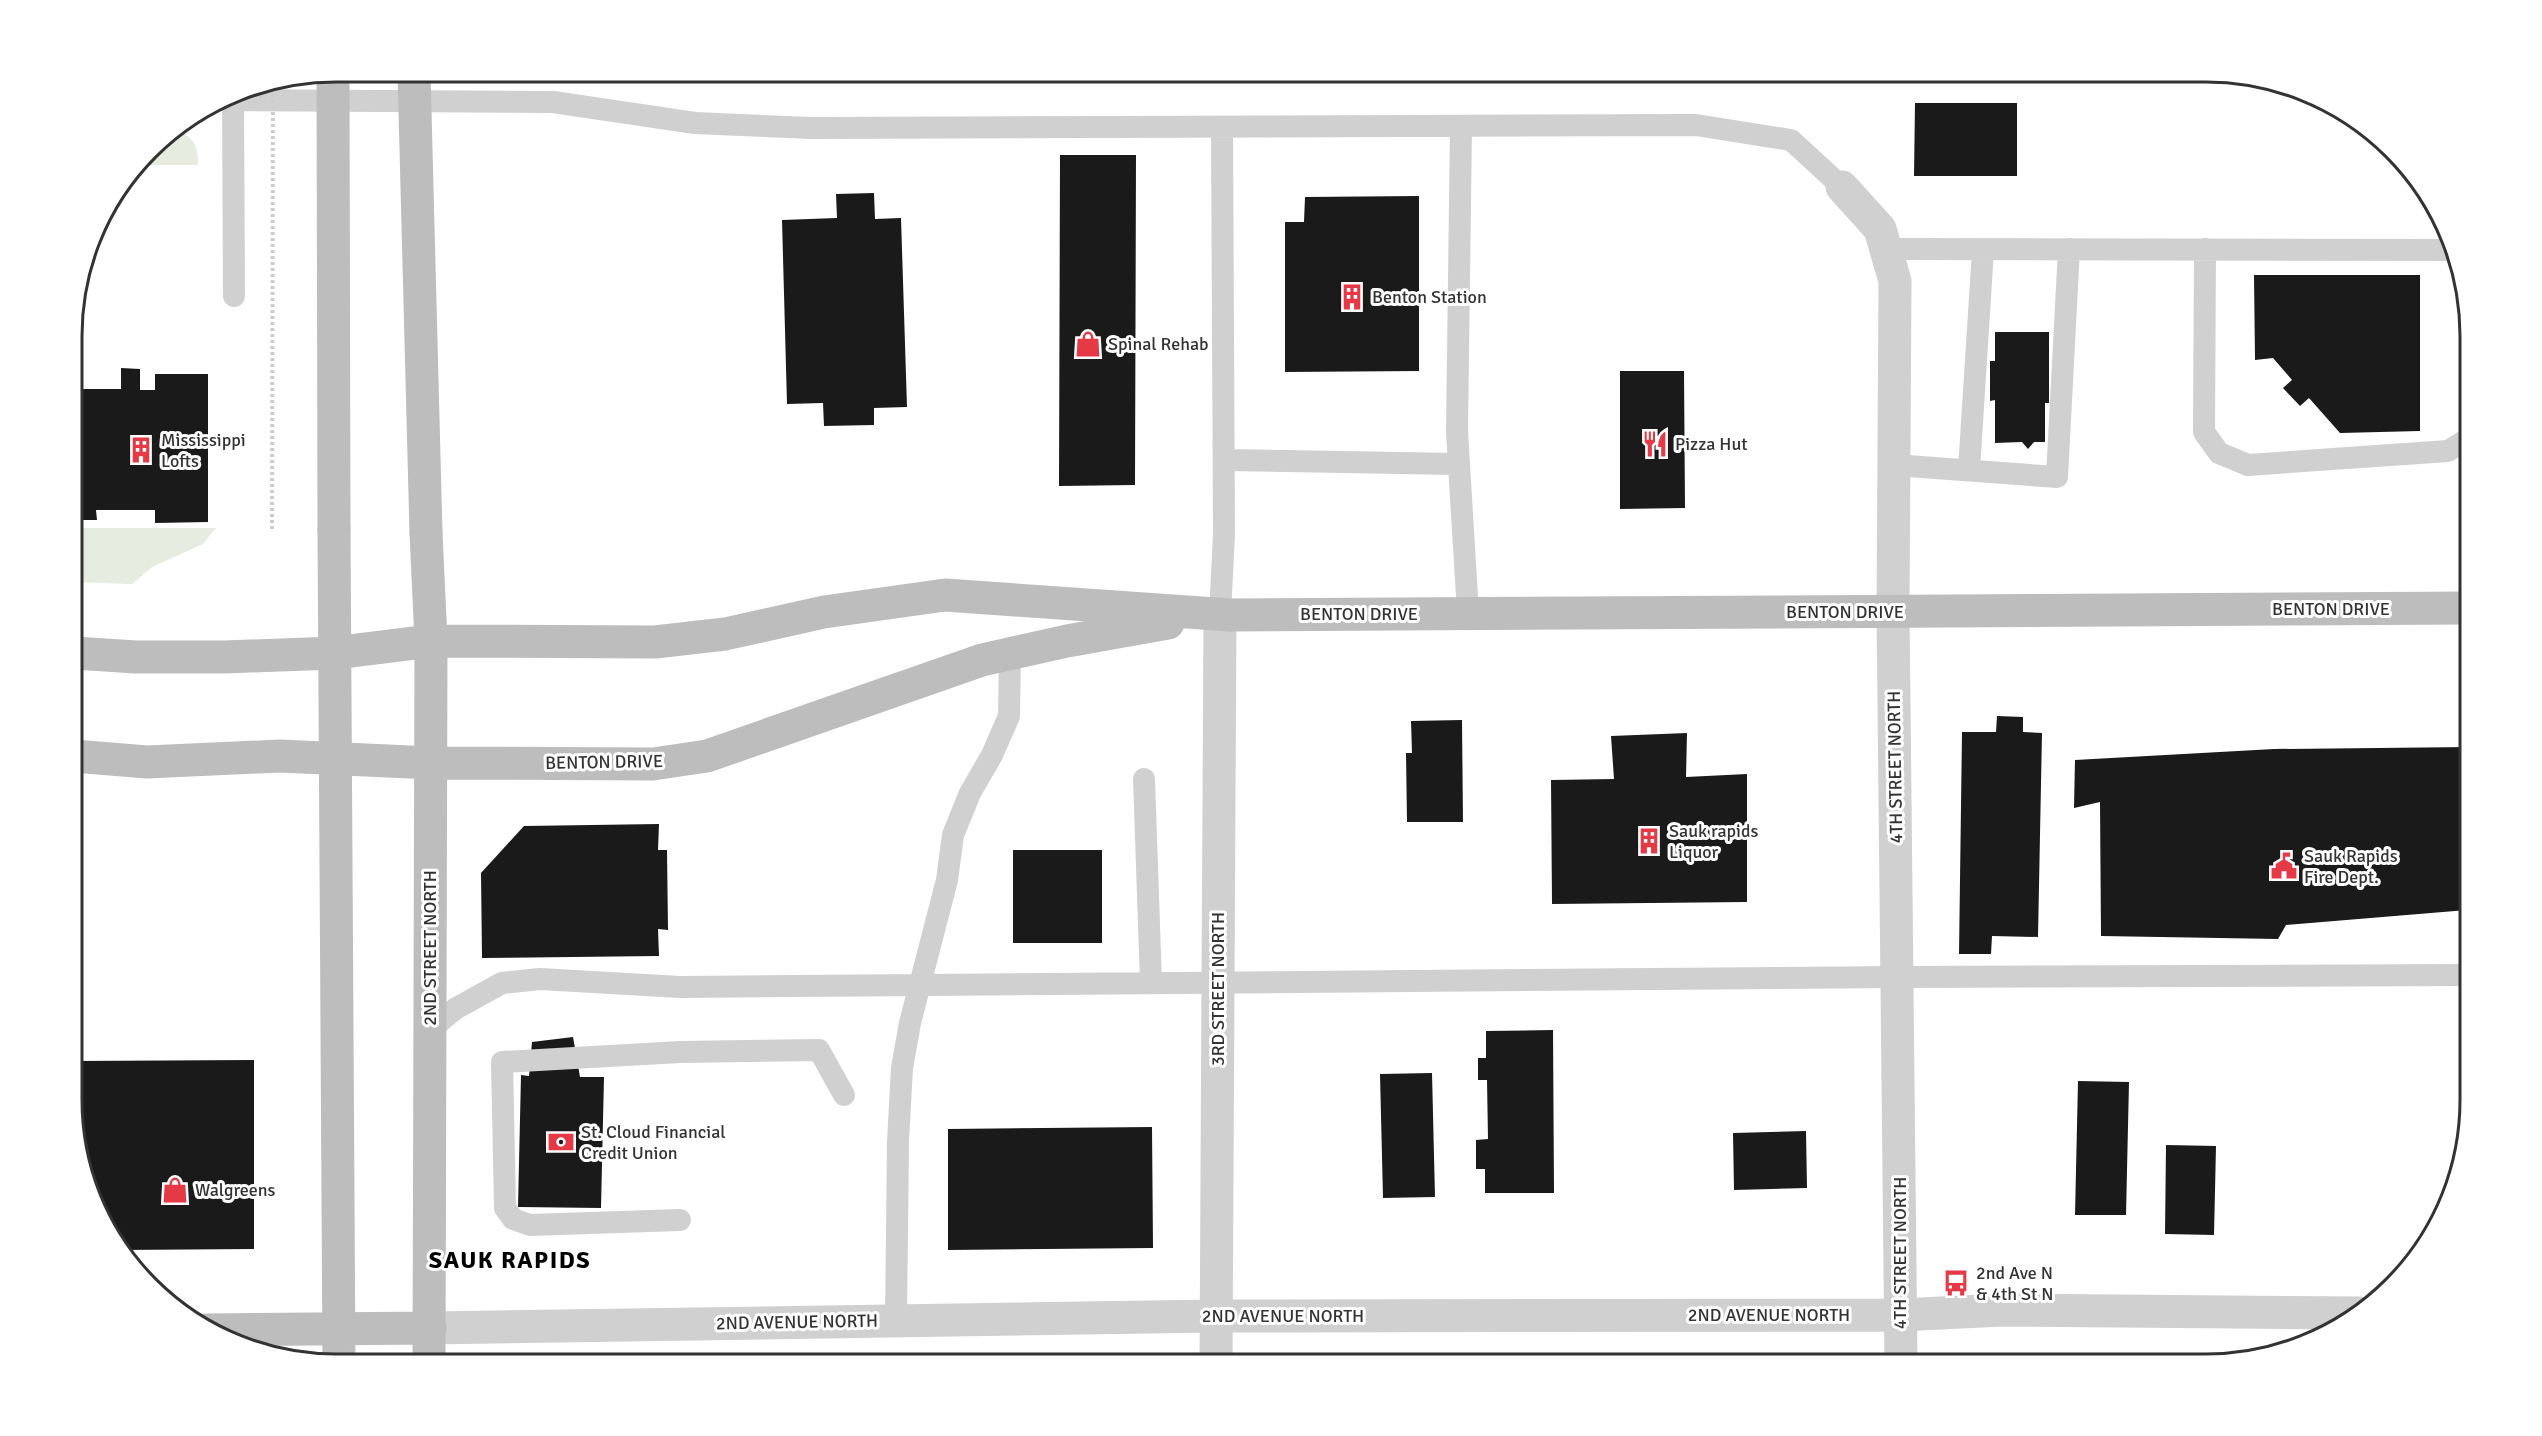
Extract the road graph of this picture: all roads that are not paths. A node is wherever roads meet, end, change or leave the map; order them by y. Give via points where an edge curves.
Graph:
1 (333, 82) edge
2 (414, 82) edge
3 (244, 100) edge
4 (228, 107) edge
5 (1461, 126) junction
6 (1222, 127) junction
7 (1842, 187) joint
8 (1886, 249) junction
9 (2069, 249) junction
10 (2205, 249) junction
11 (1983, 250) junction
12 (2444, 250) edge
13 (234, 296) dead end
14 (2460, 444) edge
15 (1224, 460) junction
16 (1458, 464) junction
17 (1894, 465) junction
18 (1969, 471) junction
19 (2460, 608) edge
20 (1893, 611) junction
21 (1468, 613) junction
22 (1220, 614) junction
23 (431, 641) junction
24 (334, 653) junction
25 (82, 654) edge
26 (1010, 654) junction
27 (82, 757) edge
28 (335, 758) junction
29 (431, 763) junction
30 (1144, 779) dead end
31 (2460, 975) edge
32 (1897, 977) junction
33 (1218, 982) junction
34 (1151, 983) junction
35 (922, 984) junction
36 (430, 1030) junction
37 (844, 1095) dead end
38 (680, 1220) dead end
39 (2345, 1312) edge
40 (1216, 1316) junction
41 (1901, 1316) junction
42 (896, 1321) junction
43 (430, 1328) junction
44 (230, 1330) edge
45 (340, 1330) junction
46 (339, 1354) edge
47 (429, 1354) edge
48 (1216, 1354) edge
49 (1901, 1354) edge

1 - 24 main road, bridge
2 - 23 main road, 2ND STREET NORTH, bridge
3 - 6 lane via 553,102 696,123 812,128
4 - 13 lane
5 - 6 lane
5 - 7 lane via 1696,125 1791,140
5 - 16 lane
6 - 15 lane
7 - 8 street, 4TH STREET NORTH via 1880,229
8 - 11 lane
8 - 17 street, 4TH STREET NORTH via 1895,281
9 - 10 lane
9 - 11 lane
9 - 18 lane via 2057,477
10 - 12 lane
10 - 14 lane via 2204,432 2219,453 2248,465 2448,451
11 - 18 lane
15 - 16 lane
15 - 22 lane
16 - 21 lane
17 - 18 lane
17 - 20 street, 4TH STREET NORTH
19 - 20 main road, BENTON DRIVE
20 - 21 main road, BENTON DRIVE
20 - 32 street, 4TH STREET NORTH
21 - 22 main road, BENTON DRIVE
22 - 23 main road, BENTON DRIVE via 945,595 824,612 725,634 655,642
22 - 26 main road, BENTON DRIVE via 1067,640
22 - 33 street, 3RD STREET NORTH
23 - 24 main road, BENTON DRIVE
23 - 29 main road, 2ND STREET NORTH
24 - 25 main road, BENTON DRIVE via 136,657
24 - 28 main road
26 - 29 main road, BENTON DRIVE via 889,691 707,756 653,764
26 - 35 lane via 1009,716 953,835 947,880
27 - 28 main road, BENTON DRIVE via 147,762 280,756
28 - 29 main road, BENTON DRIVE
28 - 45 main road
29 - 36 main road, 2ND STREET NORTH
30 - 34 lane
31 - 32 lane
32 - 33 lane
32 - 41 street, 4TH STREET NORTH
33 - 34 lane
33 - 40 street, 3RD STREET NORTH
34 - 35 lane
35 - 36 lane via 680,987 540,979 502,983 454,1009
35 - 42 lane via 902,1068
36 - 43 main road, 2ND STREET NORTH
37 - 38 lane via 819,1050 680,1052 502,1062 505,1208 513,1219 530,1225
39 - 41 street, 2ND AVENUE NORTH via 2002,1310
40 - 41 street, 2ND AVENUE NORTH
40 - 42 street, 2ND AVENUE NORTH
40 - 48 street, 3RD STREET NORTH
41 - 49 street, 4TH STREET NORTH
42 - 43 street, 2ND AVENUE NORTH
43 - 45 main road, 2ND AVENUE NORTH
43 - 47 main road, 2ND STREET NORTH
44 - 45 main road, 2ND AVENUE NORTH
45 - 46 main road

